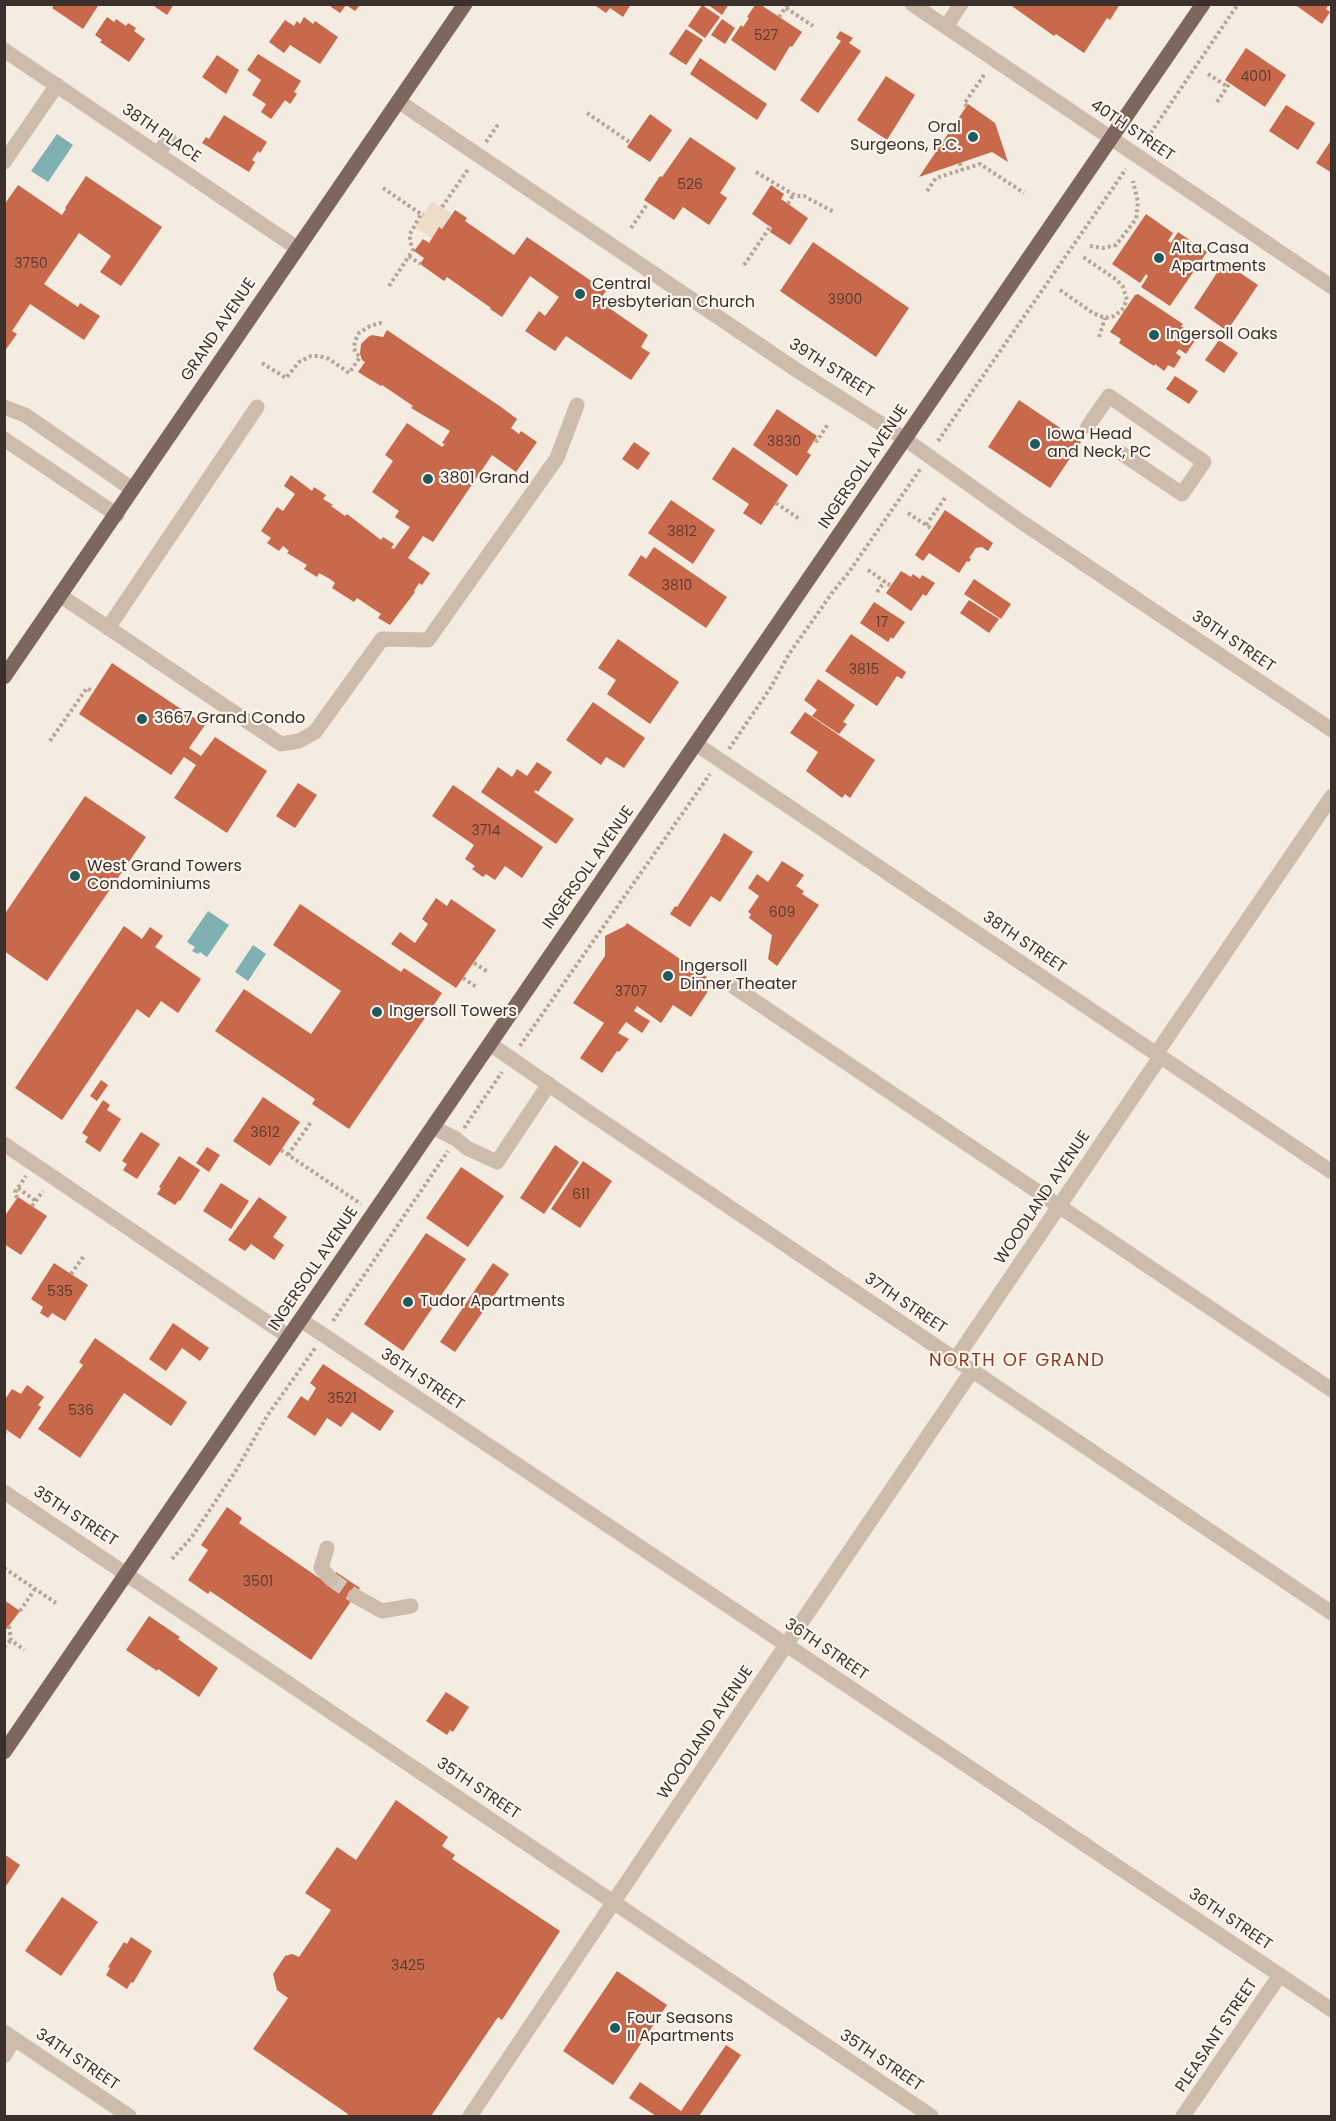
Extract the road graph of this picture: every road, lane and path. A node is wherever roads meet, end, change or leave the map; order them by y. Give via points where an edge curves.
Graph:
1 (465, 4) edge
2 (912, 4) edge
3 (961, 4) edge
4 (1203, 4) edge
5 (1238, 4) edge
6 (787, 6) edge
7 (779, 17) dead end
8 (813, 26) dead end
9 (946, 27) junction
10 (4, 50) edge
11 (1208, 74) dead end
12 (984, 75) dead end
13 (57, 85) junction
14 (398, 101) junction
15 (1217, 102) dead end
16 (967, 106) dead end
17 (587, 113) dead end
18 (499, 123) dead end
19 (169, 138) dead end
20 (1112, 138) junction
21 (1146, 140) dead end
22 (631, 143) dead end
23 (158, 154) junction
24 (478, 154) junction
25 (4, 162) edge
26 (960, 163) dead end
27 (1131, 163) dead end
28 (962, 170) junction
29 (756, 172) dead end
30 (1133, 181) dead end
31 (382, 188) dead end
32 (927, 191) dead end
33 (1024, 194) dead end
34 (793, 195) junction
35 (648, 202) dead end
36 (788, 204) dead end
37 (442, 207) dead end
38 (834, 212) dead end
39 (770, 227) dead end
40 (632, 228) dead end
41 (1090, 246) dead end
42 (297, 248) junction
43 (408, 256) junction
44 (1083, 257) dead end
45 (420, 264) dead end
46 (744, 266) dead end
47 (389, 286) dead end
48 (1332, 287) edge
49 (1060, 290) dead end
50 (1105, 318) junction
51 (384, 325) dead end
52 (1099, 337) dead end
53 (262, 363) dead end
54 (576, 405) dead end
55 (4, 407) edge
56 (256, 407) dead end
57 (828, 424) dead end
58 (1088, 426) dead end
59 (4, 439) edge
60 (905, 439) junction
61 (815, 440) dead end
62 (937, 442) dead end
63 (1121, 453) dead end
64 (922, 466) dead end
65 (132, 489) junction
66 (945, 498) dead end
67 (776, 503) dead end
68 (908, 513) dead end
69 (117, 515) junction
70 (801, 520) dead end
71 (926, 525) junction
72 (932, 529) dead end
73 (868, 570) dead end
74 (885, 581) junction
75 (891, 586) dead end
76 (878, 592) dead end
77 (61, 596) junction
78 (108, 628) junction
79 (4, 677) edge
80 (93, 692) dead end
81 (1332, 730) edge
82 (50, 741) dead end
83 (696, 744) junction
84 (730, 747) dead end
85 (713, 770) dead end
86 (1332, 796) edge
87 (474, 963) dead end
88 (488, 972) dead end
89 (463, 978) dead end
90 (734, 987) dead end
91 (478, 988) dead end
92 (522, 1043) dead end
93 (490, 1044) junction
94 (1158, 1055) junction
95 (503, 1072) dead end
96 (549, 1084) junction
97 (310, 1122) dead end
98 (433, 1127) junction
99 (456, 1140) junction
100 (4, 1144) edge
101 (281, 1150) dead end
102 (288, 1155) junction
103 (1332, 1172) edge
104 (27, 1176) dead end
105 (18, 1188) junction
106 (45, 1188) dead end
107 (17, 1198) dead end
108 (36, 1201) junction
109 (32, 1206) dead end
110 (1059, 1206) junction
111 (374, 1213) junction
112 (84, 1256) dead end
113 (71, 1274) dead end
114 (301, 1320) junction
115 (333, 1321) dead end
116 (289, 1337) junction
117 (316, 1346) dead end
118 (955, 1360) junction
119 (972, 1371) junction
120 (1332, 1390) edge
121 (4, 1492) edge
122 (327, 1548) dead end
123 (172, 1559) dead end
124 (4, 1568) edge
125 (127, 1573) junction
126 (331, 1579) tunnel mouth
127 (35, 1589) junction
128 (355, 1596) tunnel mouth
129 (56, 1603) dead end
130 (411, 1606) dead end
131 (20, 1611) dead end
132 (1332, 1613) edge
133 (9, 1626) dead end
134 (11, 1640) junction
135 (786, 1645) junction
136 (4, 1647) edge
137 (24, 1650) dead end
138 (4, 1752) edge
139 (615, 1903) junction
140 (1280, 1975) junction
141 (1332, 2010) edge
142 (9, 2036) edge
143 (4, 2056) edge
144 (124, 2115) edge
145 (470, 2116) edge
146 (931, 2116) edge
147 (1183, 2116) edge

1 - 14 main road, GRAND AVENUE
2 - 9 street, 40TH STREET
3 - 9 street
4 - 20 main road, INGERSOLL AVENUE
5 - 21 path
6 - 7 path
6 - 8 path
9 - 20 street, 40TH STREET
10 - 13 street, 38TH PLACE
11 - 15 path via 1229,85
12 - 16 path via 964,104
13 - 23 street, 38TH PLACE
13 - 25 street
14 - 24 street, 39TH STREET
14 - 42 main road, GRAND AVENUE
17 - 22 path
18 - 24 path
19 - 23 street
20 - 48 street, 40TH STREET
20 - 60 main road, INGERSOLL AVENUE
23 - 42 street, 38TH PLACE
24 - 37 path
24 - 60 street, 39TH STREET
26 - 28 path
27 - 62 path
28 - 32 path via 936,178
28 - 33 path via 980,164
29 - 34 path
30 - 41 path via 1138,214 1126,238 1111,247
31 - 43 path via 422,214 410,234 413,250
34 - 36 path
34 - 38 path via 804,196
35 - 40 path
39 - 46 path
42 - 65 main road, GRAND AVENUE
43 - 45 path
43 - 47 path
44 - 50 path via 1117,280 1126,291 1122,310
49 - 50 path
50 - 52 path
51 - 53 path via 370,326 359,333 354,348 360,357 349,373 320,357 310,356 299,362 286,378
54 - 78 street via 557,458 428,640 382,639 315,732 299,741 281,744
55 - 65 street via 25,415
56 - 78 street
57 - 61 path
58 - 63 street via 1109,396 1204,462 1182,494
59 - 69 street
60 - 81 street, 39TH STREET
60 - 83 main road, INGERSOLL AVENUE
64 - 84 path via 789,654
65 - 69 main road, GRAND AVENUE
66 - 71 path
67 - 70 path
68 - 71 path
69 - 77 main road, GRAND AVENUE
71 - 72 path
73 - 74 path
74 - 75 path
74 - 76 path
77 - 78 street
77 - 79 main road, GRAND AVENUE
80 - 82 path via 87,688
83 - 93 main road, INGERSOLL AVENUE
83 - 94 street, 38TH STREET
85 - 92 path
86 - 94 street, WOODLAND AVENUE
87 - 88 path
89 - 91 path
90 - 110 street
93 - 96 street, 37TH STREET
93 - 98 main road, INGERSOLL AVENUE
94 - 103 street, 38TH STREET
94 - 110 street, WOODLAND AVENUE
95 - 99 path
96 - 99 street via 497,1162
96 - 118 street, 37TH STREET
97 - 102 path
98 - 99 street
98 - 111 main road, INGERSOLL AVENUE
99 - 115 path
100 - 116 street
101 - 102 path
102 - 111 path
104 - 105 path
105 - 107 path via 14,1194
105 - 108 path
106 - 108 path
108 - 109 path
110 - 118 street, WOODLAND AVENUE
110 - 120 street
111 - 114 main road, INGERSOLL AVENUE
112 - 113 path
114 - 116 main road, INGERSOLL AVENUE
114 - 135 street, 36TH STREET
116 - 125 main road, INGERSOLL AVENUE
117 - 123 path via 191,1538
118 - 119 street, 37TH STREET
119 - 132 street, 37TH STREET
119 - 135 street, WOODLAND AVENUE
121 - 125 street, 35TH STREET
122 - 126 street via 321,1568
124 - 127 path
125 - 138 main road, INGERSOLL AVENUE
125 - 139 street, 35TH STREET
127 - 129 path
127 - 131 path
128 - 130 street via 382,1611
133 - 134 path
134 - 136 path
134 - 137 path
135 - 139 street, WOODLAND AVENUE
135 - 140 street, 36TH STREET
139 - 145 street, WOODLAND AVENUE
139 - 146 street, 35TH STREET
140 - 141 street, 36TH STREET
140 - 147 street, PLEASANT STREET
142 - 143 street
142 - 144 street, 34TH STREET

